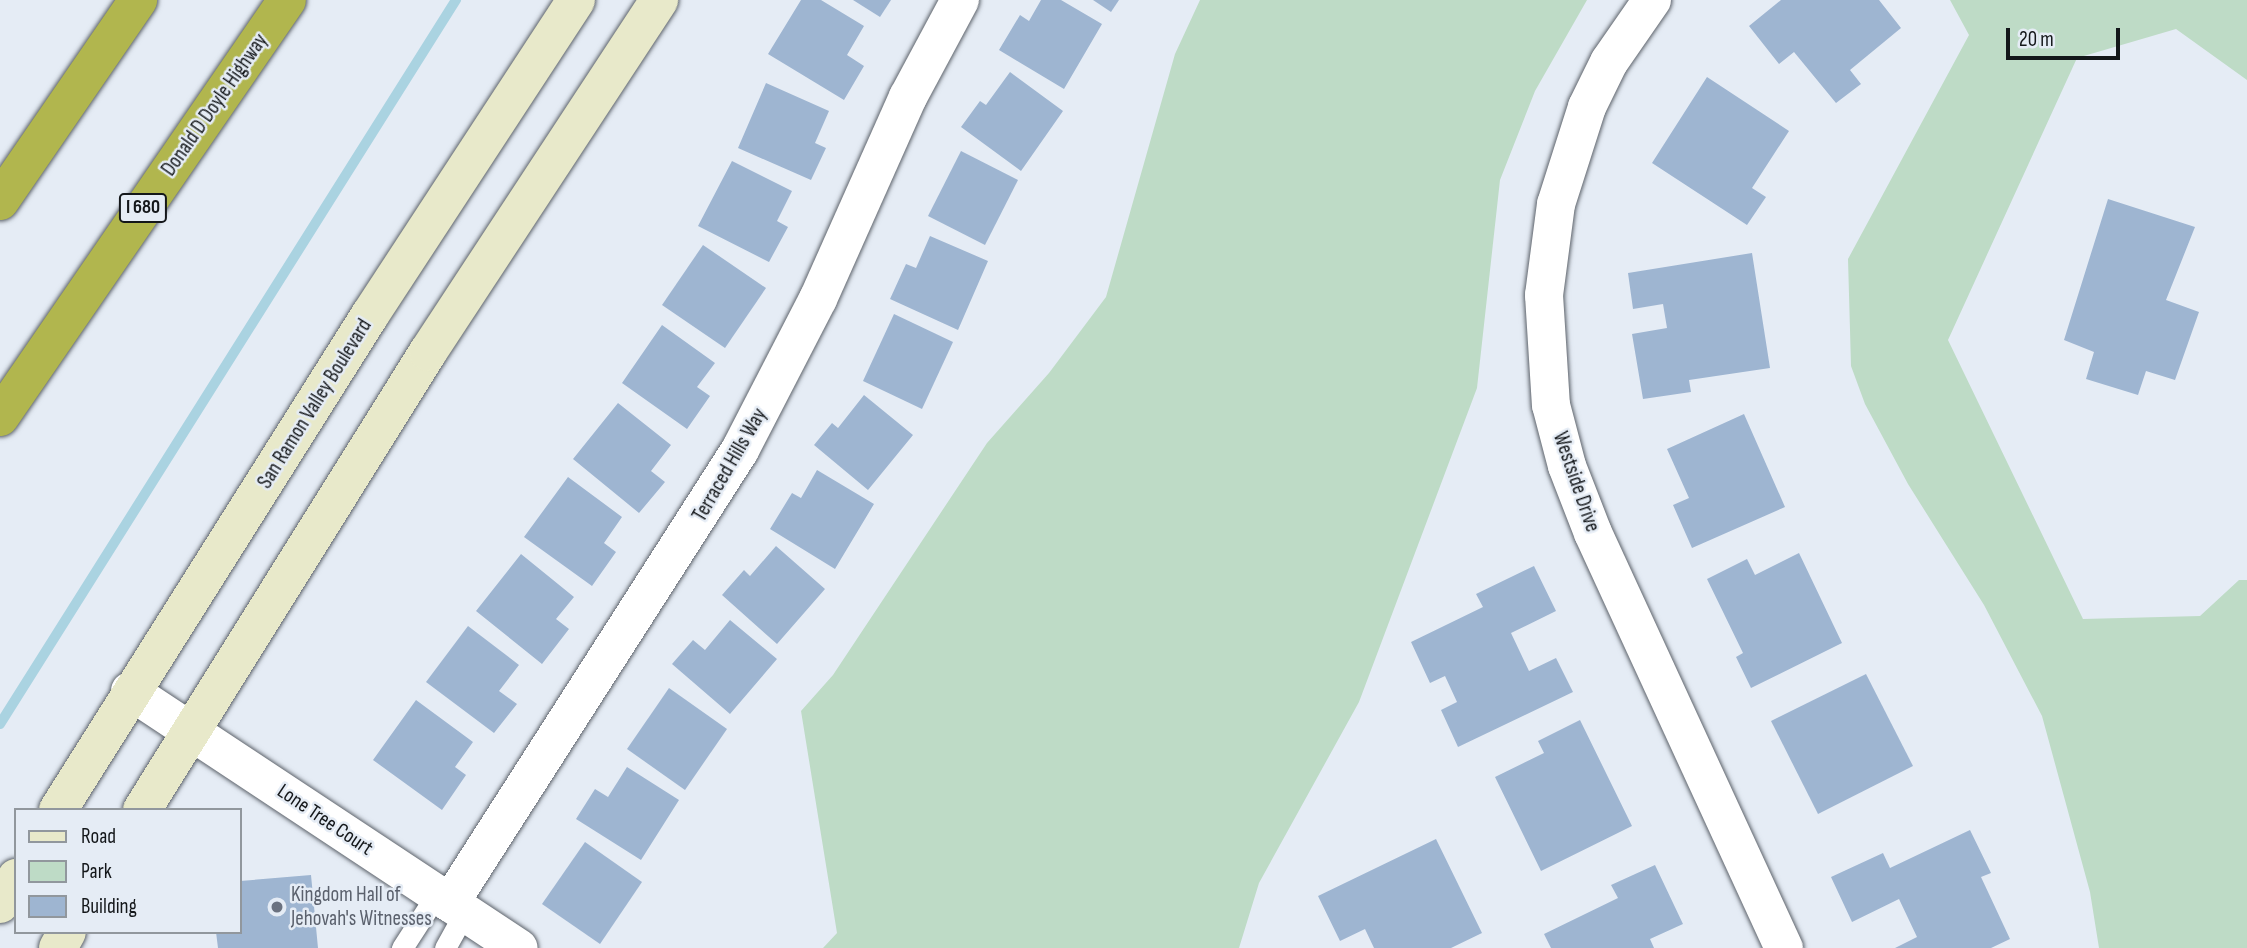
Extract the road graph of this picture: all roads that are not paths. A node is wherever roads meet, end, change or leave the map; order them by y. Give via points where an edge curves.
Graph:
1 (138, 0) edge
2 (287, 0) edge
3 (576, 0) edge
4 (659, 0) edge
5 (960, 0) edge
6 (1652, 0) edge
7 (0, 201) edge
8 (0, 417) edge
9 (130, 691) junction
10 (190, 730) junction
11 (59, 808) edge
12 (143, 808) edge
13 (14, 881) edge
14 (451, 903) junction
15 (0, 904) edge
16 (402, 948) edge
17 (445, 948) edge
18 (519, 948) edge
19 (1784, 948) edge

1 - 7 highway
2 - 8 highway, Donald D Doyle Highway / I 680
3 - 9 main road, San Ramon Valley Boulevard
4 - 10 main road via 428,352
5 - 14 street, Terraced Hills Way via 908,97 818,299 740,450
6 - 19 street, Westside Drive via 1609,62 1587,107 1556,204 1544,295 1551,405 1567,466 1593,533
9 - 10 street, Lone Tree Court
9 - 11 main road, San Ramon Valley Boulevard
10 - 12 main road
10 - 14 street, Lone Tree Court
13 - 15 main road
14 - 16 lane via 416,928
14 - 17 lane
14 - 18 street, Lone Tree Court

